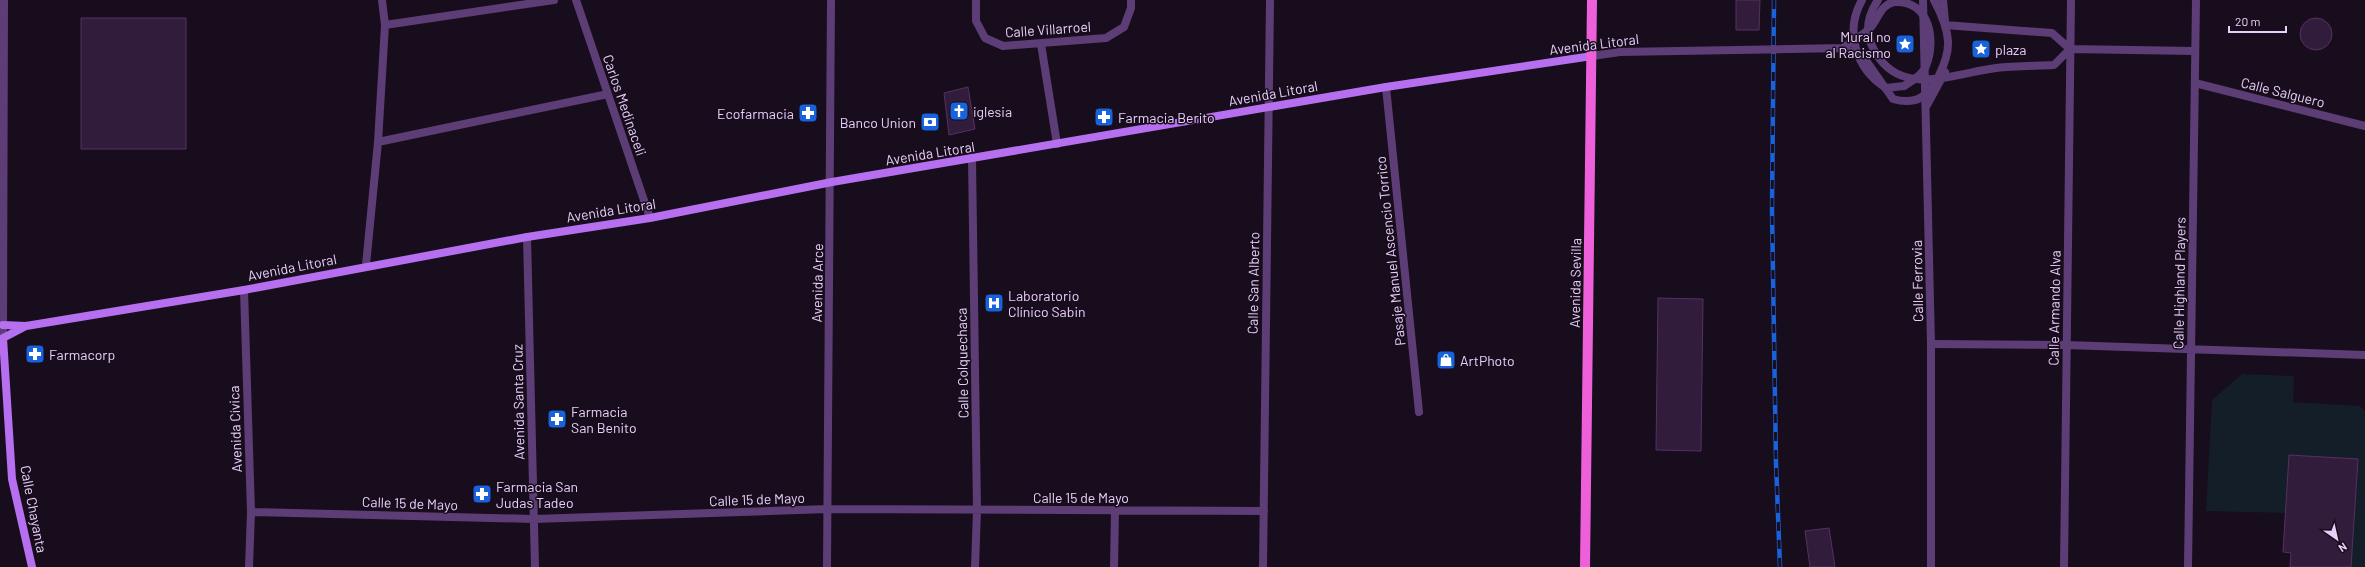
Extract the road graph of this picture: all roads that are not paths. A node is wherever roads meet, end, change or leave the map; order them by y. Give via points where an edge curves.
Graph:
1 (4, 0) edge
2 (382, 0) edge
3 (554, 0) edge
4 (576, 0) edge
5 (831, 0) edge
6 (976, 0) edge
7 (1132, 0) edge
8 (1270, 0) edge
9 (1592, 0) edge
10 (1862, 0) edge
11 (1878, 0) edge
12 (1923, 0) edge
13 (1934, 0) edge
14 (1943, 0) edge
15 (2071, 0) edge
16 (2196, 0) edge
17 (385, 25) junction
18 (1945, 25) junction
19 (1041, 44) junction
20 (1843, 48) junction
21 (2070, 49) junction
22 (2194, 51) junction
23 (1592, 56) junction
24 (1945, 76) junction
25 (1925, 79) junction
26 (2195, 82) junction
27 (1386, 87) junction
28 (608, 94) junction
29 (1927, 104) junction
30 (1268, 107) junction
31 (2365, 126) edge
32 (378, 142) junction
33 (1057, 144) junction
34 (972, 159) junction
35 (832, 182) junction
36 (650, 218) junction
37 (527, 237) junction
38 (366, 265) junction
39 (244, 290) junction
40 (2, 325) edge
41 (26, 326) junction
42 (2, 338) edge
43 (1931, 344) junction
44 (2066, 345) junction
45 (2191, 350) junction
46 (2365, 354) edge
47 (1419, 412) dead end
48 (828, 509) junction
49 (977, 510) junction
50 (1115, 510) junction
51 (250, 512) junction
52 (1264, 512) junction
53 (534, 519) junction
54 (32, 567) edge
55 (249, 567) edge
56 (535, 567) edge
57 (827, 567) edge
58 (975, 567) edge
59 (1114, 567) edge
60 (1263, 567) edge
61 (1584, 567) edge
62 (1932, 567) edge
63 (2064, 567) edge
64 (2188, 567) edge

1 - 40 street, Calle Chayanta
2 - 17 street
3 - 17 street
4 - 28 street, Carlos Medinaceli
5 - 35 street, Avenida Arce
6 - 19 street, Calle Villarroel via 976,21 985,38 1002,46
7 - 19 street, Calle Villarroel via 1124,27 1106,38
8 - 30 street, Calle San Alberto
9 - 23 main road, Avenida Sevilla
10 - 20 street, bridge via 1857,9 1854,31 1855,51 1875,81 1886,88 1904,86 1926,67 1931,49 1930,29 1925,13 1906,2 1894,2 1886,6 1870,28
11 - 25 street via 1869,16 1869,40 1878,57 1896,73 1907,78
12 - 25 street, Calle Ferrovia
13 - 20 street, Avenida Litoral, bridge via 1943,17 1948,42 1940,74 1930,89 1916,100 1903,102 1893,99 1865,59
14 - 18 street
15 - 21 street, Calle Armando Alva
16 - 22 street, Calle Highland Players
17 - 32 street
18 - 21 street via 2052,33
18 - 24 street
19 - 33 street
20 - 23 street, Avenida Litoral, bridge via 1620,52
21 - 22 street
21 - 24 street via 2054,65 1996,68
21 - 44 street, Calle Armando Alva
22 - 26 street, Calle Highland Players
23 - 27 main road, Avenida Litoral
23 - 61 main road, Avenida Sevilla
24 - 25 street
24 - 29 street
25 - 29 street, Calle Ferrovia
26 - 31 street, Calle Salguero
26 - 45 street, Calle Highland Players
27 - 30 main road, Avenida Litoral
27 - 47 street, Pasaje Manuel Ascencio Torrico
28 - 32 street
28 - 36 street, Carlos Medinaceli
29 - 43 street, Calle Ferrovia
30 - 33 main road, Avenida Litoral
30 - 52 street, Calle San Alberto
32 - 38 street
33 - 34 main road, Avenida Litoral
34 - 35 main road, Avenida Litoral
34 - 49 street, Calle Colquechaca
35 - 36 main road, Avenida Litoral
35 - 48 street, Avenida Arce
36 - 37 main road, Avenida Litoral
37 - 38 main road, Avenida Litoral
37 - 53 street, Avenida Santa Cruz
38 - 39 main road, Avenida Litoral
39 - 41 main road, Avenida Litoral
39 - 51 street, Avenida Cívica
40 - 41 main road, Avenida Litoral
40 - 42 street, Calle Chayanta
41 - 42 main road, Avenida Litoral
42 - 54 main road, Calle Chayanta via 12,479
43 - 44 street
43 - 62 street, Calle Ferrovia
44 - 45 street
44 - 63 street, Calle Armando Alva
45 - 46 street
45 - 64 street, Calle Highland Players
48 - 49 street, Calle 15 de Mayo
48 - 53 street, Calle 15 de Mayo
48 - 57 street, Avenida Arce
49 - 50 street, Calle 15 de Mayo
49 - 58 street, Calle Colquechaca
50 - 52 street, Calle 15 de Mayo
50 - 59 street
51 - 53 street, Calle 15 de Mayo
51 - 55 street, Avenida Cívica
52 - 60 street, Calle San Alberto
53 - 56 street, Avenida Santa Cruz

